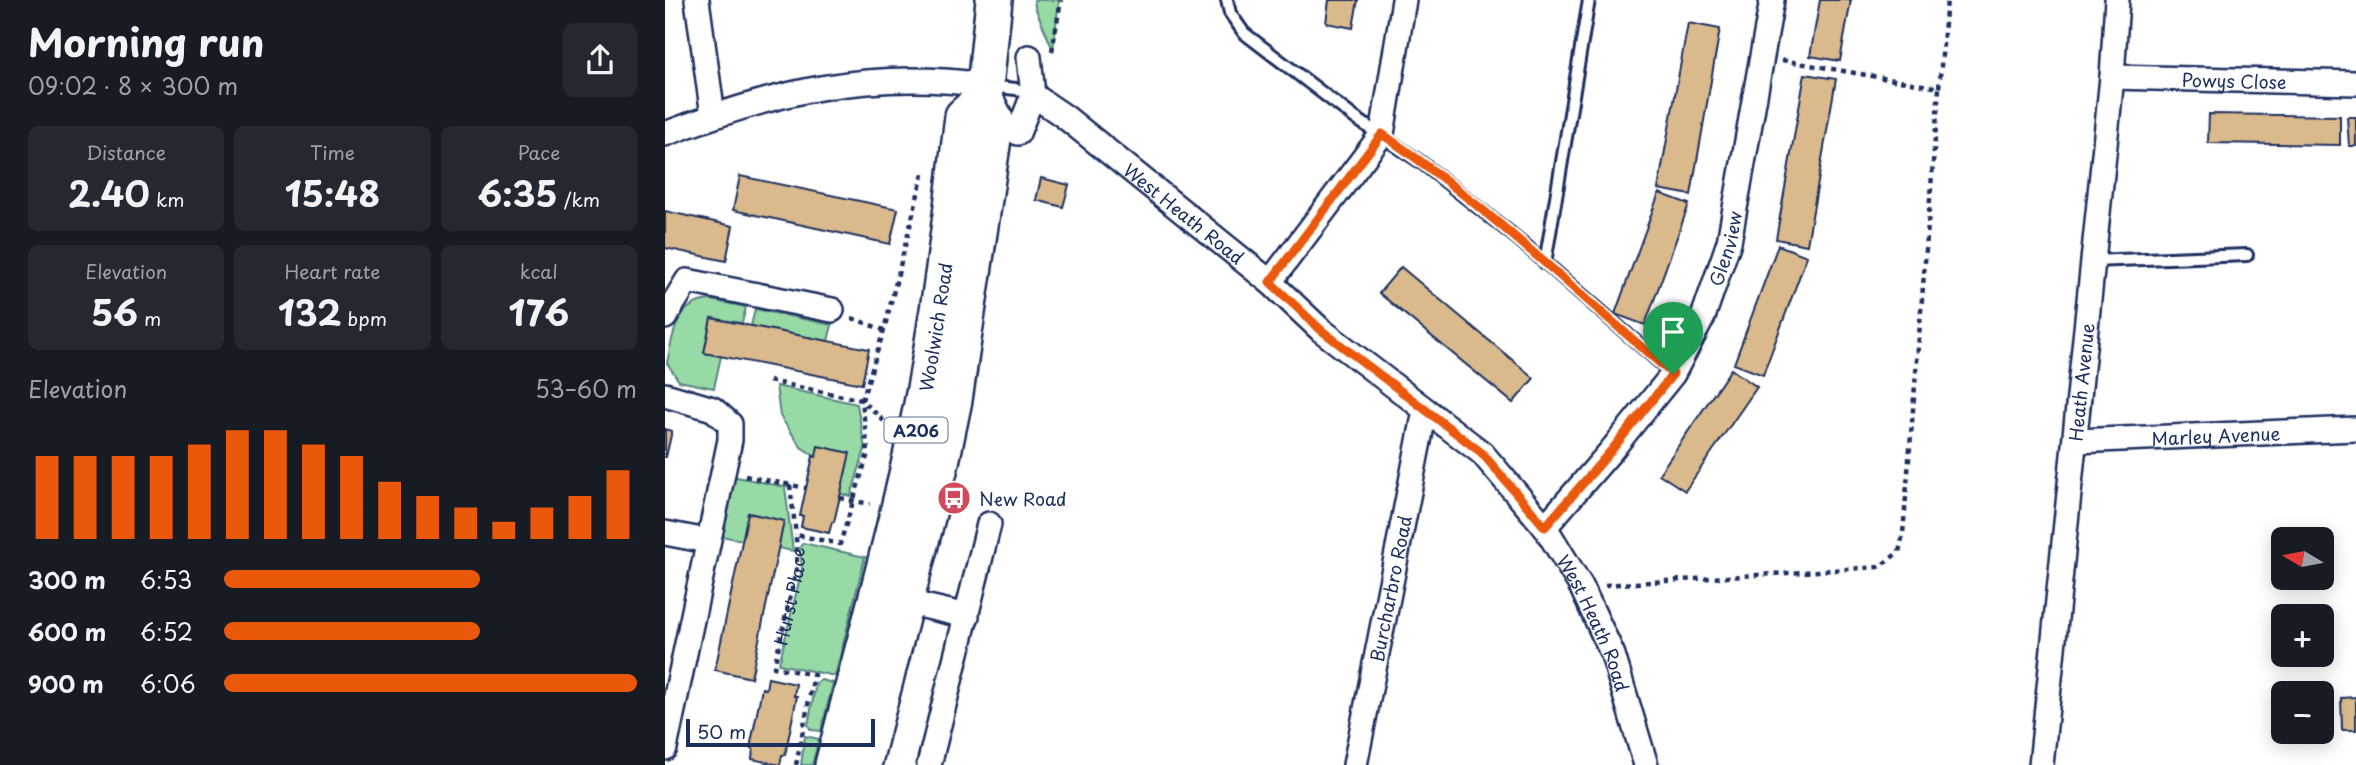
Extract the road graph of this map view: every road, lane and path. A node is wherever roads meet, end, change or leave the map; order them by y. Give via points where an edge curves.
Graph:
1 (697, 0) edge
2 (994, 0) edge
3 (1061, 0) edge
4 (1227, 0) edge
5 (1404, 0) edge
6 (1589, 0) edge
7 (1772, 0) edge
8 (1947, 0) edge
9 (2117, 0) edge
10 (1052, 52) dead end
11 (1028, 57) dead end
12 (1762, 57) junction
13 (2112, 77) junction
14 (2356, 83) edge
15 (1939, 88) junction
16 (985, 91) junction
17 (1033, 95) junction
18 (713, 116) junction
19 (1018, 132) dead end
20 (665, 134) edge
21 (1382, 134) junction
22 (925, 166) dead end
23 (2247, 255) dead end
24 (2092, 261) junction
25 (1545, 263) junction
26 (1270, 282) junction
27 (832, 310) joint
28 (665, 317) edge
29 (884, 330) junction
30 (1673, 374) junction
31 (769, 381) dead end
32 (665, 395) edge
33 (862, 400) junction
34 (1425, 411) junction
35 (2356, 429) edge
36 (2076, 441) junction
37 (723, 471) junction
38 (790, 485) junction
39 (806, 488) dead end
40 (989, 524) dead end
41 (1545, 527) junction
42 (665, 533) edge
43 (796, 535) junction
44 (707, 541) junction
45 (1581, 586) junction
46 (906, 602) junction
47 (967, 616) junction
48 (665, 748) edge
49 (796, 765) edge
50 (833, 765) edge
51 (863, 765) edge
52 (929, 765) edge
53 (1355, 765) edge
54 (1646, 765) edge
55 (2041, 765) edge

1 - 18 street
2 - 16 main road, Woolwich Road / A206
3 - 10 path
4 - 21 lane via 1244,33
5 - 21 street
6 - 25 lane
7 - 12 street, Glenview
8 - 15 path
9 - 13 street, Heath Avenue
11 - 17 street
12 - 15 path
12 - 30 street, Glenview via 1728,242 1703,317
13 - 14 street, Powys Close
13 - 24 street, Heath Avenue
15 - 45 path via 1899,552 1879,567
16 - 17 lane via 1016,89
16 - 18 street via 930,79 833,85
16 - 46 main road, Woolwich Road / A206 via 995,119 994,132 954,400
16 - 50 main road, Woolwich Road / A206 via 963,116 922,405
17 - 19 street
17 - 26 street, West Heath Road
18 - 20 street
21 - 25 lane
21 - 26 street
22 - 29 path, Hurst Place
23 - 24 lane
24 - 36 street, Heath Avenue
25 - 30 lane
26 - 34 street, West Heath Road via 1321,330
27 - 28 street via 687,281
27 - 29 path
29 - 33 path, Hurst Place
30 - 41 street, Glenview
31 - 33 path
32 - 37 street via 713,409 730,424
33 - 43 path, Hurst Place via 868,453 840,544
34 - 41 street, West Heath Road via 1482,453
34 - 53 street, Burcharbro Road
35 - 36 street, Marley Avenue
36 - 55 street, Heath Avenue
37 - 38 path
37 - 44 street
38 - 39 path
38 - 43 path
40 - 47 street
41 - 45 street, West Heath Road
42 - 44 street
43 - 49 path, Hurst Place via 797,567 774,667 814,675
44 - 48 street
45 - 54 street, West Heath Road via 1613,654
46 - 47 street
46 - 51 main road, Woolwich Road / A206
47 - 52 street

